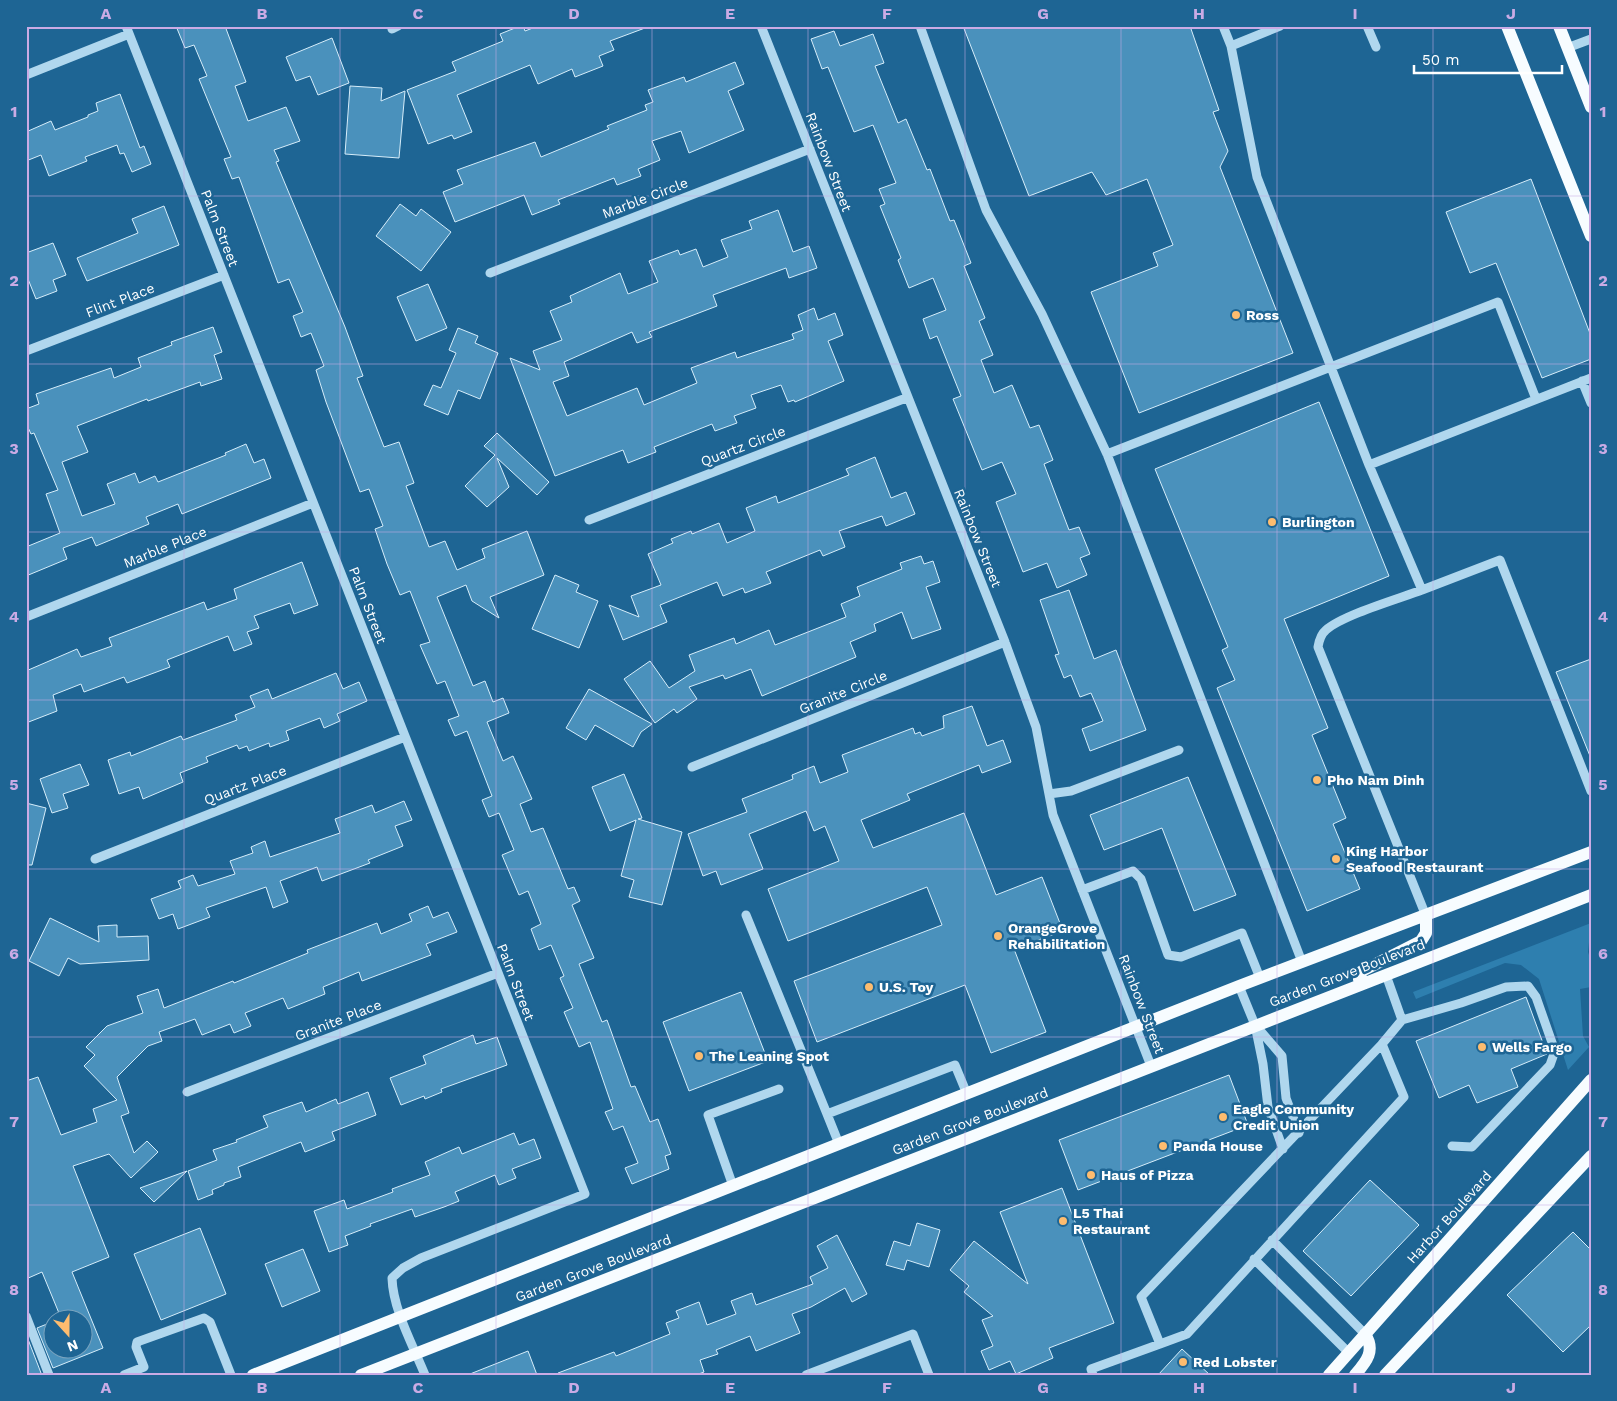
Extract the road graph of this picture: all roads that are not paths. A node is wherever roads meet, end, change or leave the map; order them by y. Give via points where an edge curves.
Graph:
1 (761, 26) edge
2 (920, 26) edge
3 (1223, 26) edge
4 (1280, 26) edge
5 (1367, 26) edge
6 (1507, 26) edge
7 (1559, 26) edge
8 (127, 30) edge
9 (1591, 39) edge
10 (1231, 46) junction
11 (1376, 47) dead end
12 (1567, 48) junction
13 (26, 75) edge
14 (1591, 107) edge
15 (810, 149) junction
16 (1586, 210) edge
17 (1591, 236) edge
18 (490, 273) dead end
19 (224, 275) junction
20 (26, 351) edge
21 (1331, 367) junction
22 (1587, 380) edge
23 (906, 398) junction
24 (1536, 399) junction
25 (1591, 402) edge
26 (1107, 454) junction
27 (1369, 465) junction
28 (314, 503) junction
29 (589, 520) dead end
30 (1422, 590) junction
31 (26, 617) edge
32 (1004, 642) junction
33 (405, 737) junction
34 (1179, 750) dead end
35 (692, 767) dead end
36 (1590, 789) edge
37 (1049, 794) junction
38 (1591, 852) edge
39 (95, 859) dead end
40 (1082, 890) junction
41 (1591, 895) edge
42 (746, 915) dead end
43 (1426, 916) junction
44 (1302, 962) junction
45 (498, 973) junction
46 (1386, 975) junction
47 (1260, 978) junction
48 (1360, 984) junction
49 (1239, 986) junction
50 (1402, 1020) junction
51 (1255, 1025) junction
52 (1136, 1027) junction
53 (1382, 1044) junction
54 (1151, 1066) junction
55 (1591, 1080) edge
56 (778, 1089) dead end
57 (187, 1092) dead end
58 (966, 1094) junction
59 (827, 1114) junction
60 (1299, 1132) junction
61 (839, 1144) junction
62 (1452, 1146) dead end
63 (1284, 1149) junction
64 (1591, 1156) edge
65 (733, 1186) junction
66 (1272, 1240) junction
67 (1254, 1259) junction
68 (26, 1316) edge
69 (402, 1318) junction
70 (1366, 1334) junction
71 (1160, 1344) junction
72 (416, 1353) junction
73 (1349, 1353) junction
74 (49, 1375) edge
75 (124, 1375) edge
76 (231, 1375) edge
77 (253, 1375) edge
78 (360, 1375) edge
79 (425, 1375) edge
80 (806, 1375) edge
81 (928, 1375) edge
82 (1093, 1375) edge
83 (1329, 1375) edge
84 (1355, 1375) edge
85 (1386, 1375) edge

1 - 15 street, Rainbow Street
2 - 26 street via 986,210 1042,314
3 - 10 street
4 - 10 street
5 - 11 street
6 - 16 main road
7 - 12 main road
8 - 13 street
8 - 19 street, Palm Street
9 - 12 street
10 - 21 street via 1257,177
12 - 14 main road
15 - 18 street, Marble Circle
15 - 23 street, Rainbow Street
16 - 17 main road
19 - 20 street, Flint Place
19 - 28 street, Palm Street
21 - 24 street via 1498,302
21 - 26 street
21 - 27 street
22 - 24 street
22 - 25 street
23 - 29 street, Quartz Circle
23 - 32 street, Rainbow Street
24 - 27 street
26 - 44 street
27 - 30 street
28 - 31 street, Marble Place
28 - 33 street, Palm Street
30 - 36 street via 1500,560
30 - 43 street via 1340,622 1326,630 1318,647
32 - 35 street, Granite Circle
32 - 37 street, Rainbow Street via 1036,727
33 - 39 street, Quartz Place
33 - 45 street, Palm Street
34 - 37 street via 1071,791
37 - 40 street, Rainbow Street via 1053,815
38 - 43 main road, Garden Grove Boulevard
40 - 47 street via 1133,871 1140,879 1168,955 1181,957 1242,933
40 - 52 street, Rainbow Street
41 - 46 main road, Garden Grove Boulevard
42 - 59 street
43 - 44 main road, Garden Grove Boulevard
43 - 48 main road via 1426,932 1420,941 1362,971
44 - 47 main road, Garden Grove Boulevard
45 - 57 street, Granite Place
45 - 69 street, Palm Street via 585,1194 403,1268 392,1278
46 - 48 main road, Garden Grove Boulevard
46 - 50 street
47 - 49 main road, Garden Grove Boulevard
48 - 51 main road, Garden Grove Boulevard
49 - 51 street
49 - 52 main road, Garden Grove Boulevard
50 - 53 street
50 - 62 street via 1506,987 1528,986 1536,996 1554,1051 1550,1065 1472,1147
51 - 54 main road, Garden Grove Boulevard
51 - 60 street via 1282,1056 1286,1098
51 - 63 street via 1268,1107
52 - 54 street, Rainbow Street
52 - 58 main road, Garden Grove Boulevard
53 - 60 street
53 - 66 street via 1404,1097
54 - 72 main road, Garden Grove Boulevard
55 - 70 main road, Harbor Boulevard
56 - 65 street via 708,1115
58 - 59 street via 955,1065
58 - 61 main road, Garden Grove Boulevard
59 - 61 street
60 - 63 street
61 - 65 main road, Garden Grove Boulevard
63 - 71 street via 1141,1297
64 - 85 main road
65 - 69 main road, Garden Grove Boulevard
66 - 67 street
66 - 70 street
67 - 71 street via 1186,1334
67 - 73 street
68 - 74 street
69 - 72 street
69 - 77 main road, Garden Grove Boulevard
70 - 73 main road, Harbor Boulevard
70 - 84 main road via 1371,1347 1370,1356
71 - 82 street via 1091,1370
72 - 78 main road, Garden Grove Boulevard
72 - 79 street
73 - 83 main road, Harbor Boulevard
75 - 76 street via 144,1367 137,1342 204,1318 210,1322
80 - 81 street via 913,1334

